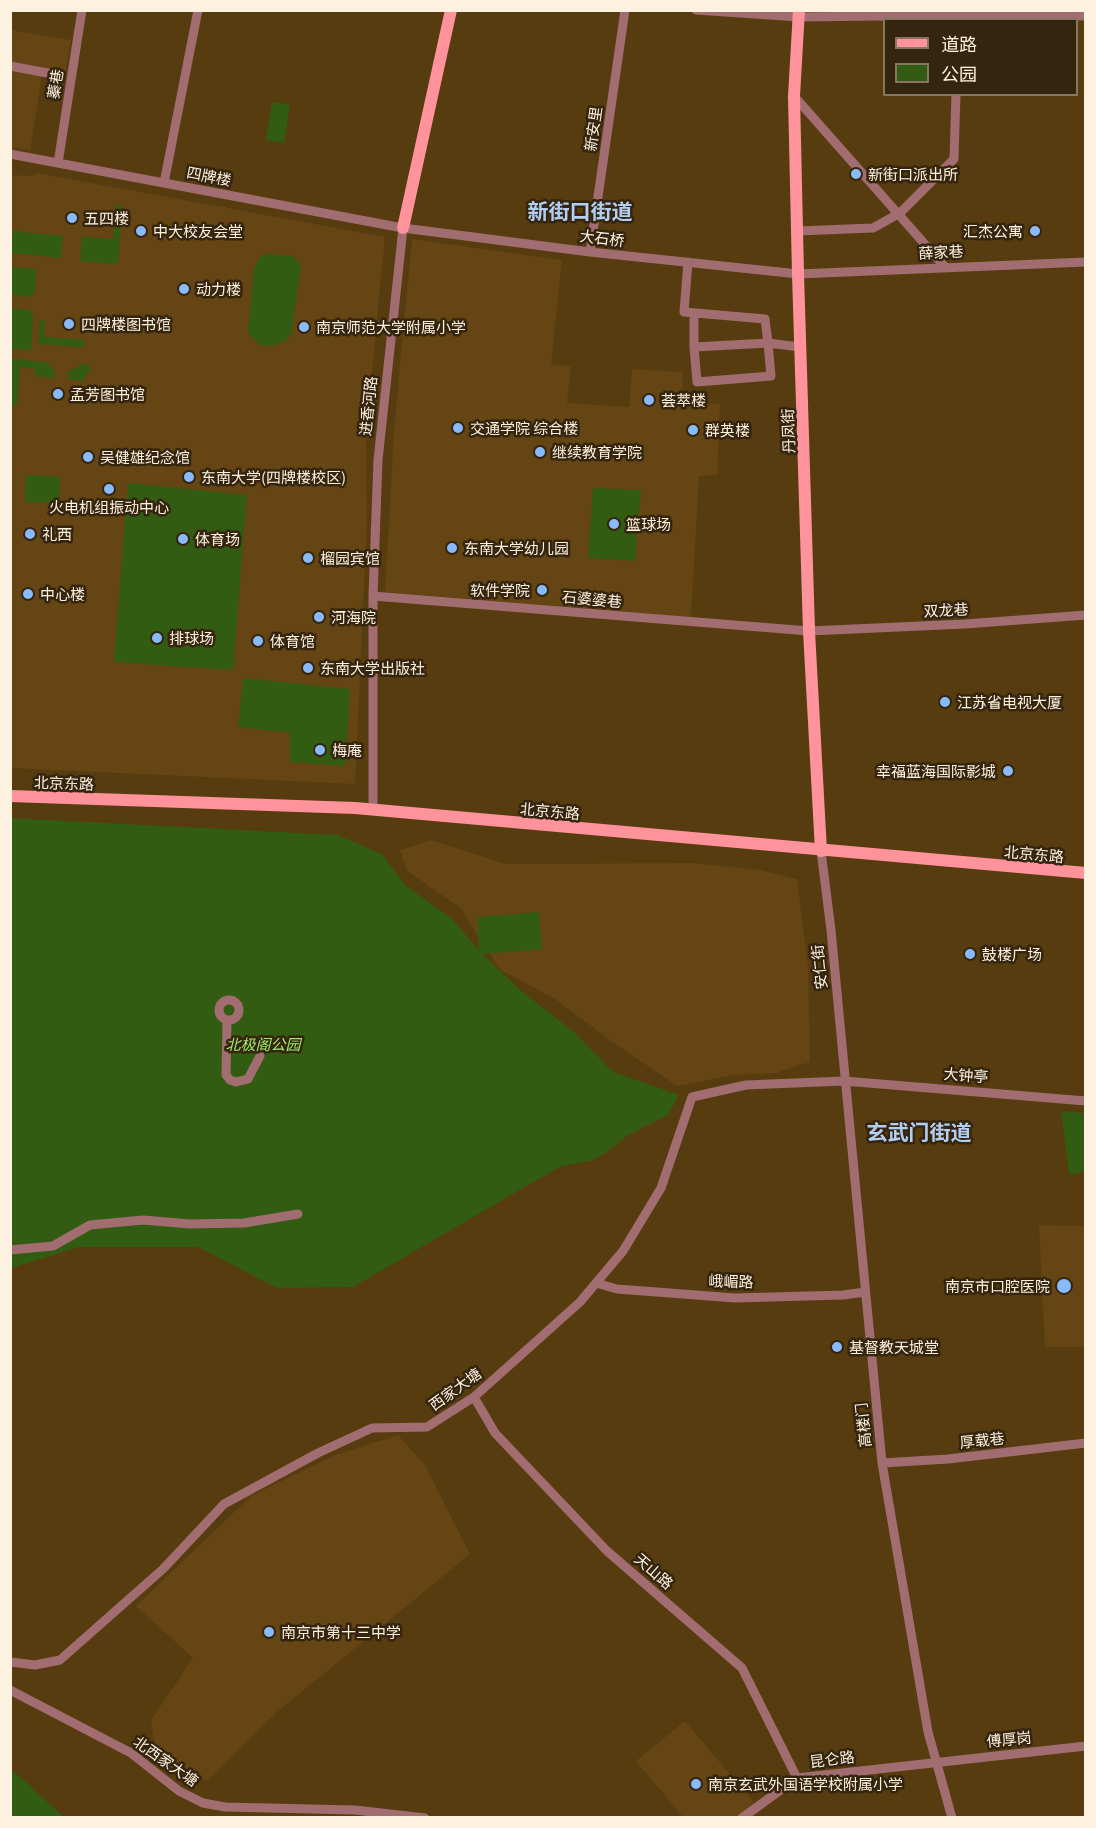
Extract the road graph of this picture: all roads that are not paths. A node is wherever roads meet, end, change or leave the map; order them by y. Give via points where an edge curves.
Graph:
1 (82, 10) edge
2 (198, 10) edge
3 (451, 10) edge
4 (626, 10) edge
5 (696, 10) edge
6 (799, 14) edge
7 (959, 15) edge
8 (1086, 16) edge
9 (10, 66) edge
10 (58, 75) dead end
11 (794, 96) junction
12 (956, 96) edge
13 (10, 154) edge
14 (58, 163) junction
15 (164, 183) junction
16 (900, 213) junction
17 (403, 228) junction
18 (797, 231) junction
19 (590, 252) junction
20 (688, 262) junction
21 (1086, 262) edge
22 (945, 267) junction
23 (798, 274) junction
24 (694, 313) junction
25 (768, 343) junction
26 (694, 347) junction
27 (800, 347) junction
28 (373, 596) junction
29 (1086, 615) edge
30 (809, 631) junction
31 (10, 796) edge
32 (373, 810) junction
33 (821, 851) junction
34 (1086, 873) edge
35 (227, 1020) dead end
36 (260, 1056) dead end
37 (844, 1081) junction
38 (1086, 1101) edge
39 (298, 1214) dead end
40 (10, 1250) edge
41 (596, 1283) junction
42 (865, 1292) junction
43 (474, 1397) junction
44 (1086, 1443) edge
45 (882, 1463) junction
46 (10, 1662) edge
47 (10, 1689) edge
48 (1086, 1746) edge
49 (936, 1762) junction
50 (797, 1778) junction
51 (425, 1818) edge
52 (742, 1818) edge
53 (952, 1818) edge

1 - 14 street, 蓁巷
2 - 15 street
3 - 17 main road, 进香河路
4 - 19 street, 新安里
5 - 6 street
6 - 7 street
6 - 11 main road, 丹凤街
7 - 8 street
9 - 10 street
11 - 16 street
11 - 18 main road, 丹凤街
12 - 16 street via 954,159
13 - 14 street, 四牌楼
14 - 15 street, 四牌楼
15 - 17 street, 四牌楼
16 - 18 street via 873,228
16 - 22 street
17 - 19 street, 大石桥
17 - 28 street, 进香河路 via 378,460
18 - 23 main road, 丹凤街
19 - 20 street, 大石桥
20 - 23 street, 大石桥
20 - 24 street via 684,312
21 - 22 street, 薛家巷
22 - 23 street, 薛家巷
23 - 27 main road, 丹凤街
24 - 25 street via 765,319
24 - 26 street
25 - 26 street
25 - 26 street via 771,376 697,381
25 - 27 street
27 - 30 main road, 丹凤街
28 - 30 street, 石婆婆巷
28 - 32 street, 进香河路
29 - 30 street, 双龙巷
30 - 33 main road, 丹凤街
31 - 32 main road, 北京东路
32 - 33 main road, 北京东路
33 - 34 main road, 北京东路
33 - 37 street, 安仁街
35 - 36 street via 226,1075 230,1080 248,1079
37 - 38 street, 大钟亭
37 - 41 street, 西家大塘 via 746,1085 692,1097 661,1188 623,1251
37 - 42 street, 高楼门
39 - 40 street via 244,1223 143,1220 90,1225 53,1246
41 - 42 street, 峨嵋路 via 617,1289 735,1298
41 - 43 street, 西家大塘
42 - 45 street, 高楼门
43 - 46 street, 西家大塘 via 427,1426 372,1428 224,1504 163,1569 60,1660 35,1665
43 - 50 street, 天山路 via 495,1433 607,1551 742,1668
44 - 45 street, 厚载巷
45 - 49 street, 高楼门
47 - 51 street, 北西家大塘 via 131,1753 179,1791 203,1803 355,1810
48 - 49 street, 傅厚岗
49 - 50 street, 昆仑路
49 - 53 street, 高楼门
50 - 52 street, 昆仑路

